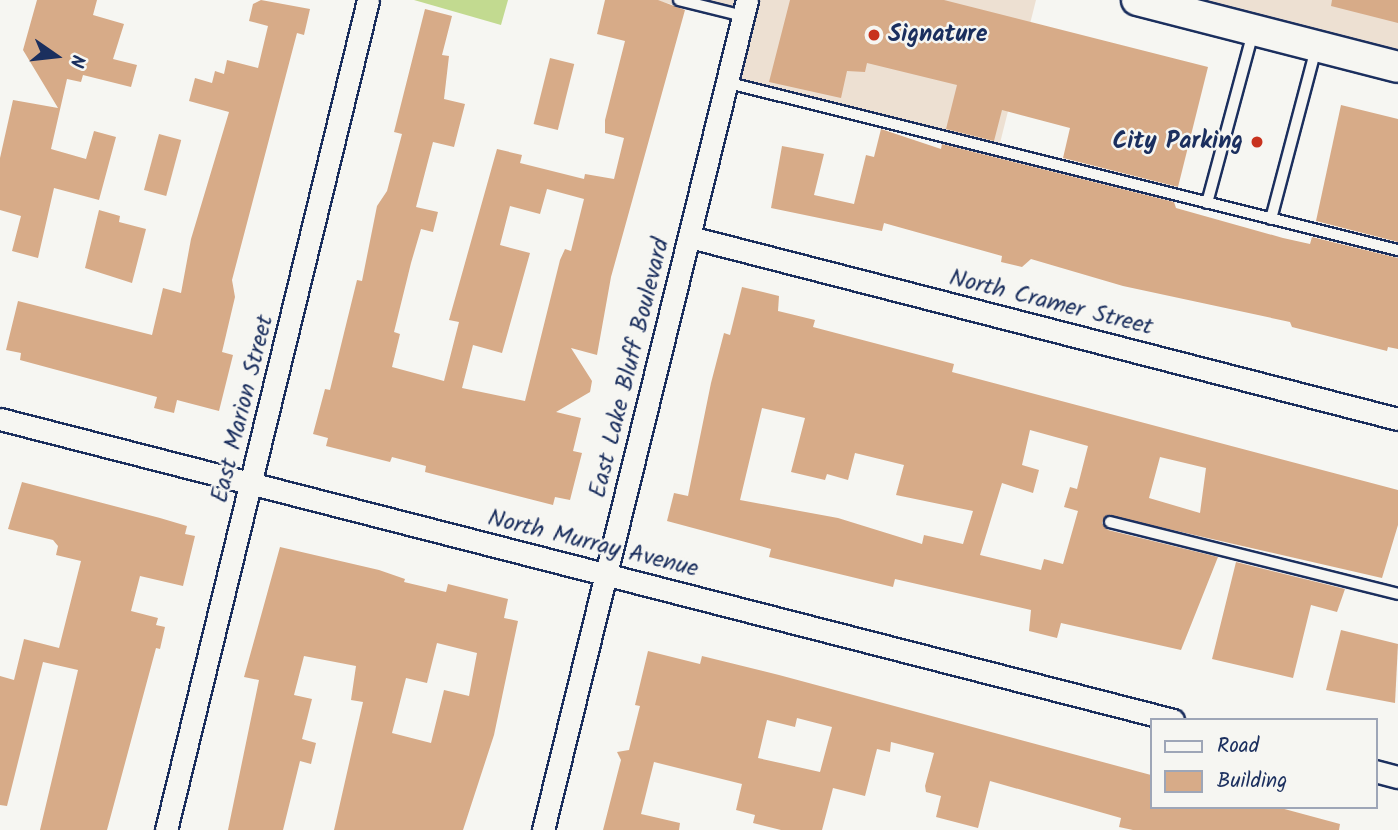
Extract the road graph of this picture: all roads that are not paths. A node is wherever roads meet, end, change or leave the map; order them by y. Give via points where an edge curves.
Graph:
1 (368, 0) edge
2 (679, 0) edge
3 (1137, 0) edge
4 (745, 8) edge
5 (1254, 30) junction
6 (1317, 46) junction
7 (1398, 67) edge
8 (729, 83) junction
9 (1207, 203) junction
10 (1271, 219) junction
11 (690, 237) junction
12 (1398, 250) edge
13 (0, 419) edge
14 (1398, 419) edge
15 (252, 484) junction
16 (1110, 522) dead end
17 (605, 575) junction
18 (1398, 594) edge
19 (1165, 718) edge
20 (1377, 772) edge
21 (1398, 777) edge
22 (166, 830) edge
23 (543, 830) edge

1 - 15 street, East Marion Street
2 - 4 lane
3 - 5 main road
4 - 8 street, East Lake Bluff Boulevard
5 - 6 main road
5 - 9 lane
6 - 7 main road
6 - 10 lane
8 - 9 lane
8 - 11 street, East Lake Bluff Boulevard
9 - 10 lane
10 - 12 lane
11 - 14 street, North Cramer Street
11 - 17 street, East Lake Bluff Boulevard
13 - 15 street, North Murray Avenue
15 - 17 street, North Murray Avenue
15 - 22 street, East Marion Street
16 - 18 lane
17 - 19 street, North Murray Avenue
17 - 23 street, East Lake Bluff Boulevard
20 - 21 street

